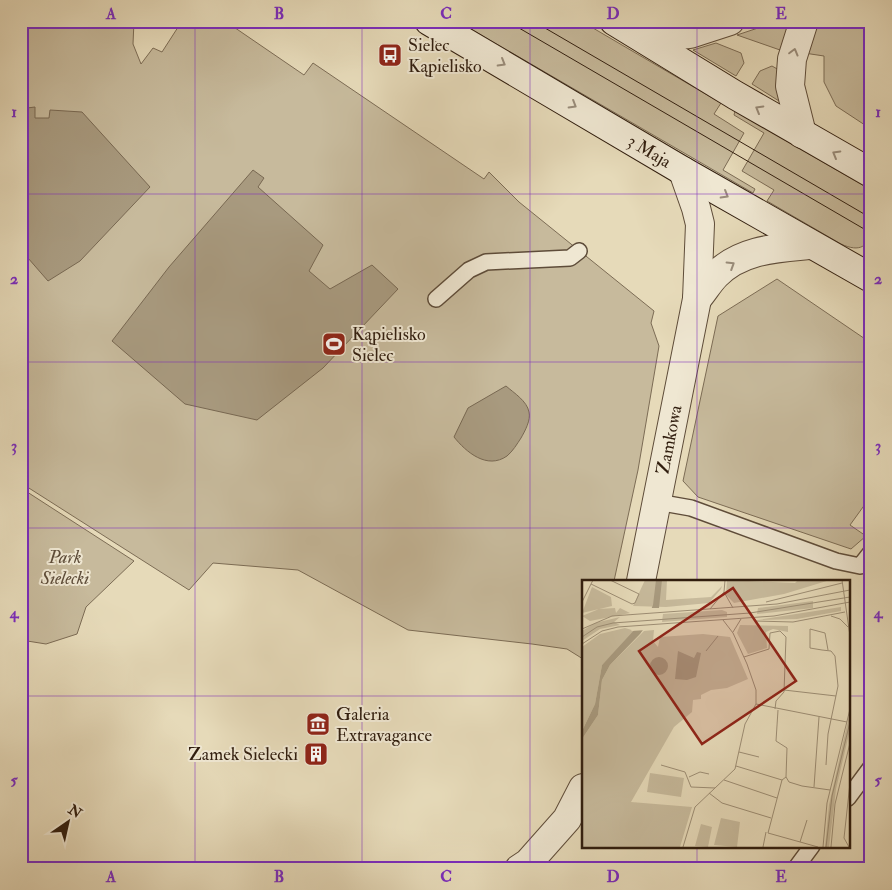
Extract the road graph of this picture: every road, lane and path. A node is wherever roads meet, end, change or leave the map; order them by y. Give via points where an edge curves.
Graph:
1 (429, 21) edge
2 (614, 21) edge
3 (730, 21) edge
4 (804, 21) edge
5 (646, 40) junction
6 (802, 134) junction
7 (682, 171) junction
8 (871, 174) edge
9 (810, 245) junction
10 (579, 251) dead end
11 (865, 269) edge
12 (871, 298) edge
13 (436, 299) dead end
14 (697, 299) junction
15 (657, 502) junction
16 (871, 552) edge
17 (641, 580) edge
18 (871, 768) edge
19 (582, 790) edge
20 (850, 795) edge
21 (811, 848) edge
22 (526, 867) edge
23 (795, 869) edge

1 -> 7 main road, 3 Maja
2 - 5 main road
3 - 5 main road via 690,34
6 -> 4 main road via 790,86 792,59
6 -> 5 main road
8 -> 6 main road
7 -> 9 main road, 3 Maja
7 - 14 main road, Zamkowa via 700,224
9 - 11 main road, 3 Maja
9 - 12 main road
14 -> 9 main road, Zamkowa via 717,274 746,255
10 - 13 lane via 570,258 486,262 469,270
14 - 15 main road, Zamkowa
15 - 16 lane via 691,508 836,561 860,566
15 - 17 main road, Zamkowa
18 - 20 lane
19 - 22 main road via 567,819
21 - 23 lane

